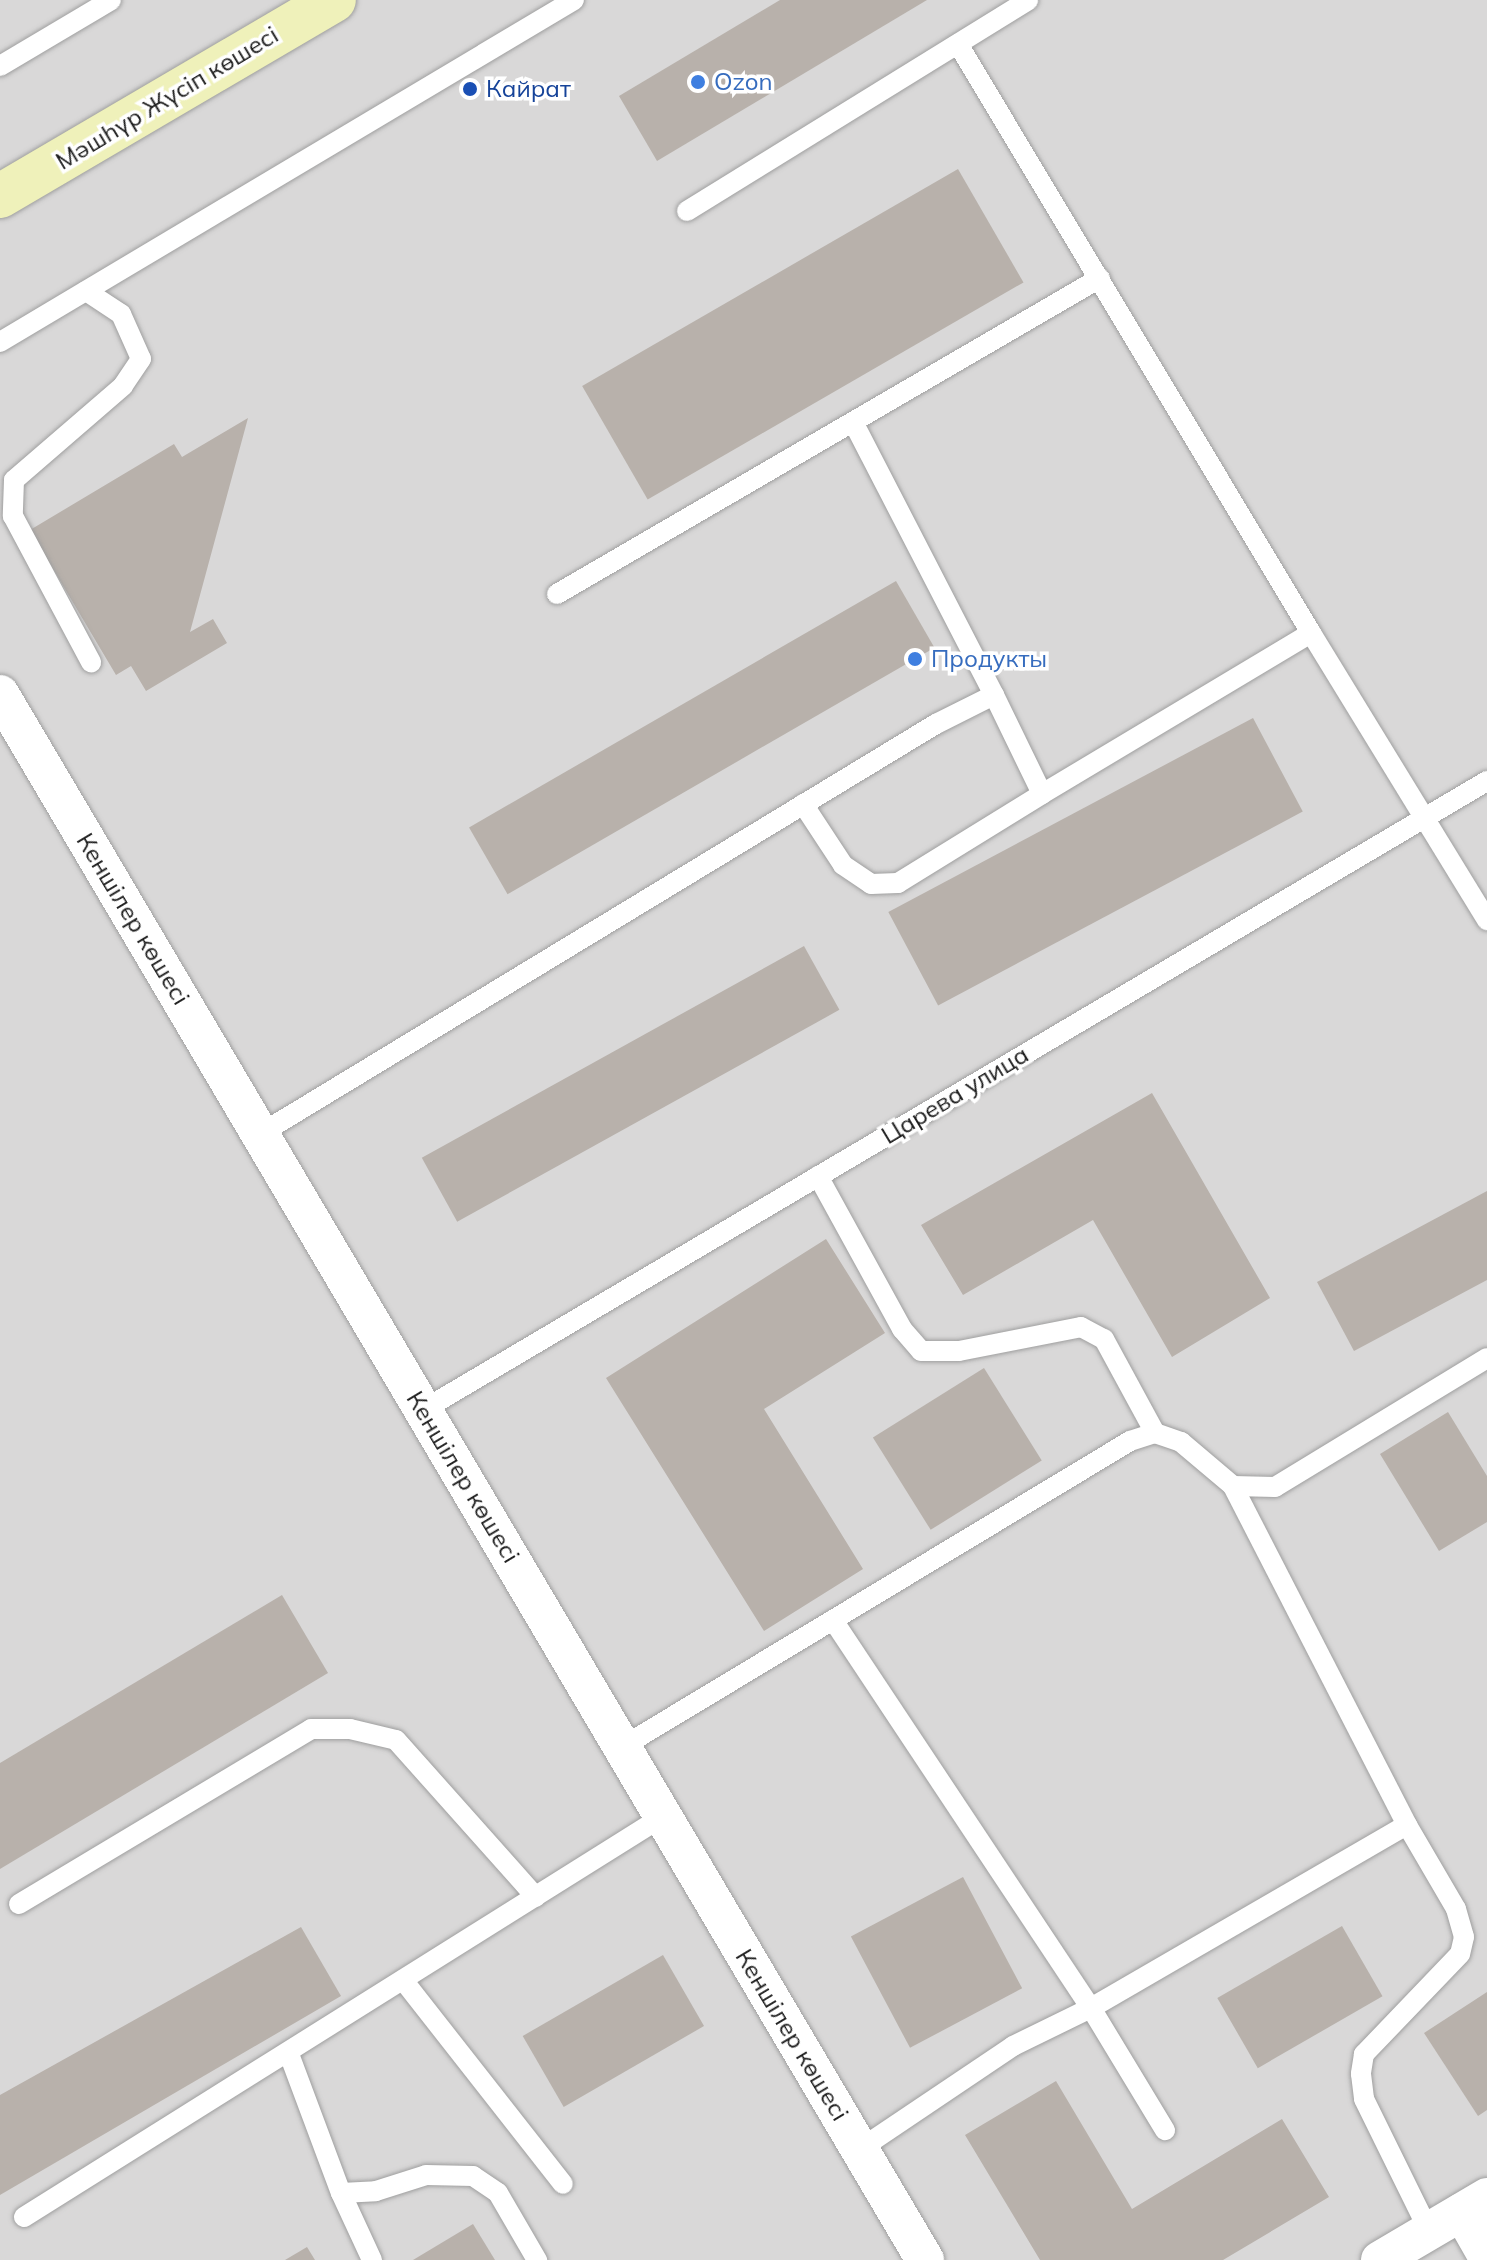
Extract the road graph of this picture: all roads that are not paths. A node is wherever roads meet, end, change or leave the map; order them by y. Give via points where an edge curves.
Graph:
1 (111, 0) edge
2 (334, 0) edge
3 (574, 0) edge
4 (1028, 0) edge
5 (958, 44) junction
6 (0, 66) edge
7 (0, 196) edge
8 (687, 211) dead end
9 (1100, 278) junction
10 (86, 291) junction
11 (0, 342) edge
12 (853, 422) junction
13 (557, 594) dead end
14 (1311, 633) junction
15 (91, 662) dead end
16 (0, 694) edge
17 (994, 695) junction
18 (1487, 781) edge
19 (1042, 794) junction
20 (803, 804) junction
21 (1425, 818) junction
22 (1487, 920) edge
23 (260, 1134) junction
24 (818, 1176) junction
25 (1487, 1358) edge
26 (423, 1410) junction
27 (1155, 1433) junction
28 (1233, 1486) junction
29 (833, 1620) junction
30 (622, 1747) junction
31 (662, 1817) junction
32 (1407, 1825) junction
33 (536, 1897) junction
34 (19, 1904) dead end
35 (403, 1980) junction
36 (1091, 2008) junction
37 (289, 2054) junction
38 (1165, 2130) dead end
39 (860, 2149) junction
40 (563, 2184) dead end
41 (341, 2193) junction
42 (1474, 2204) edge
43 (24, 2217) dead end
44 (1429, 2231) junction
45 (1487, 2256) edge
46 (372, 2260) edge
47 (537, 2260) edge
48 (925, 2260) edge
49 (1380, 2260) edge

1 - 6 lane
2 - 7 main road, Мәшһүр Жүсіп көшесі
3 - 10 lane
4 - 5 lane
5 - 8 lane
5 - 9 lane
9 - 12 lane
9 - 14 lane
10 - 11 lane
10 - 15 lane via 121,314 141,359 123,386 14,480 13,516
12 - 13 lane
12 - 17 lane
14 - 19 lane
14 - 21 lane
16 - 23 street, Кеншілер көшесі
17 - 19 lane
17 - 20 lane
18 - 21 lane, Царева улица
19 - 20 lane via 898,883 871,884 843,865
20 - 23 lane
21 - 22 lane
21 - 24 lane, Царева улица
23 - 26 street, Кеншілер көшесі
24 - 26 lane, Царева улица
24 - 27 lane via 902,1329 921,1351 959,1351 1081,1327 1104,1339
25 - 28 lane via 1275,1487
26 - 30 street, Кеншілер көшесі
27 - 28 lane via 1181,1442
27 - 29 lane via 1130,1441
28 - 32 lane
29 - 30 lane
29 - 36 lane
30 - 31 street, Кеншілер көшесі
31 - 33 lane
31 - 39 street, Кеншілер көшесі
32 - 36 lane
32 - 44 lane via 1456,1909 1464,1937 1460,1954 1364,2054 1361,2074 1364,2099
33 - 34 lane via 396,1740 311,1729
33 - 35 lane
35 - 37 lane
35 - 40 lane
36 - 38 lane
36 - 39 lane via 1013,2046
37 - 41 lane
37 - 43 lane
39 - 48 street, Кеншілер көшесі
41 - 46 lane
41 - 47 lane via 376,2191 426,2175 473,2176 498,2193
42 - 44 street
42 - 45 street
44 - 49 street

